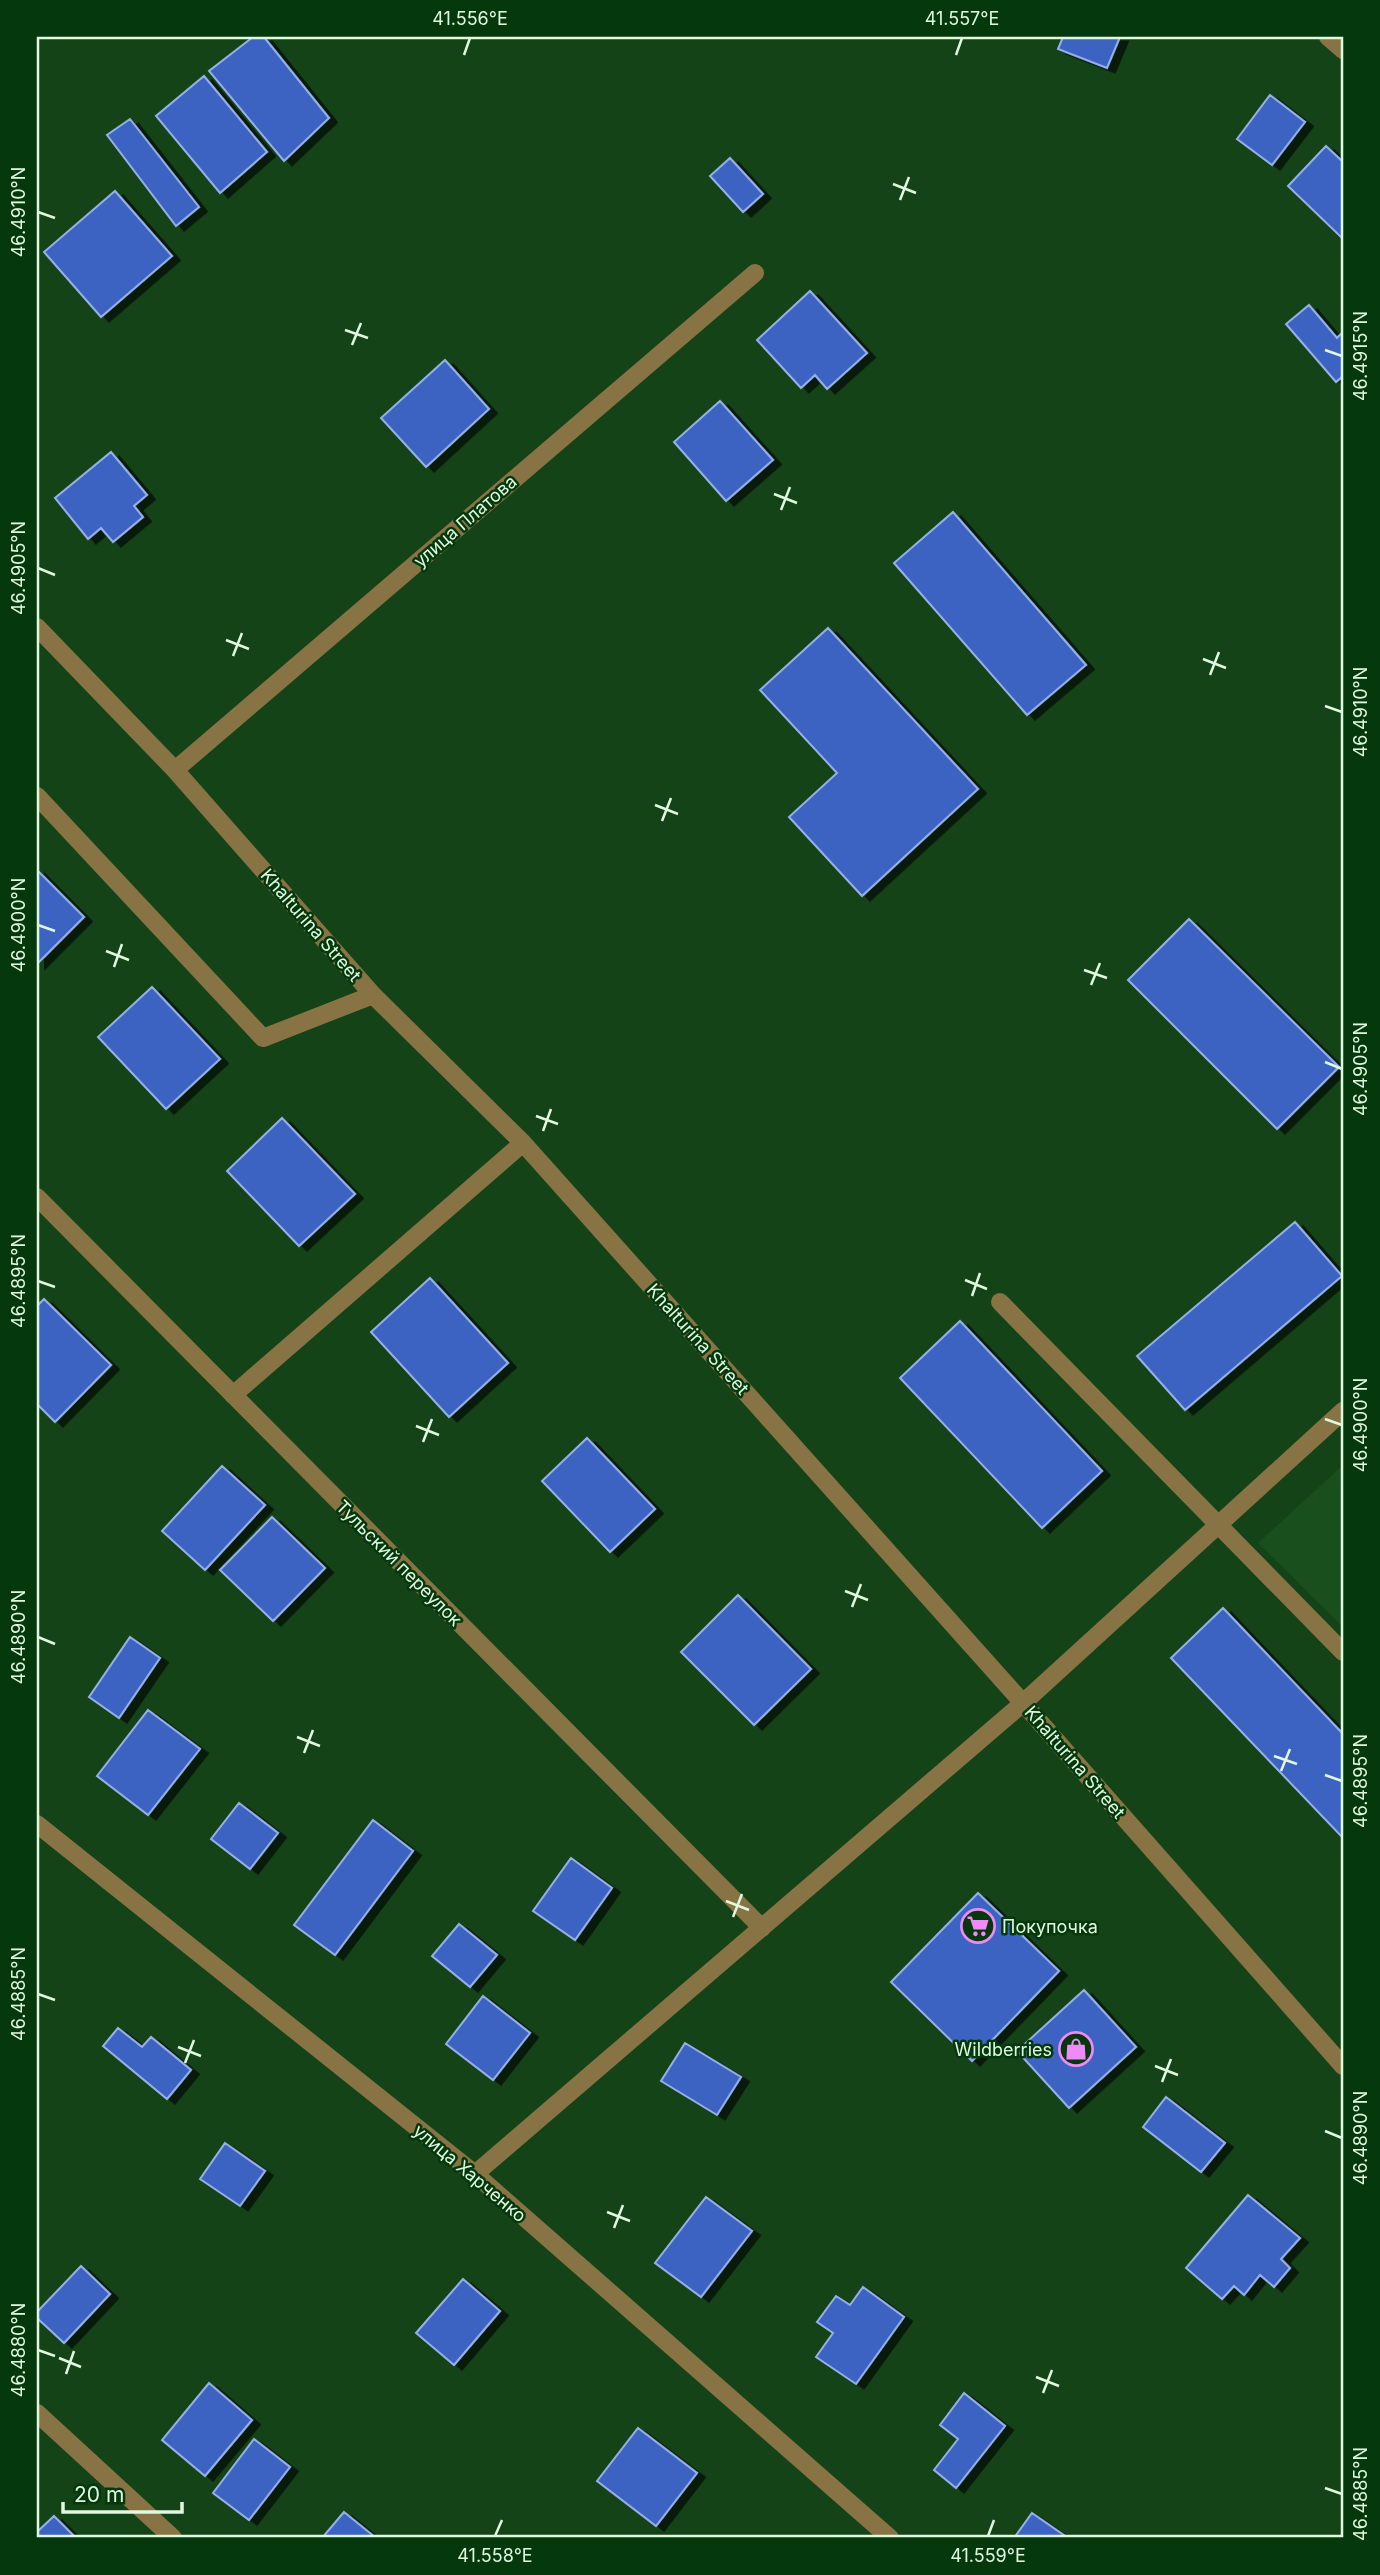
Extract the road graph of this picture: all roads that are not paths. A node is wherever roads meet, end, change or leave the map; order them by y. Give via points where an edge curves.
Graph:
1 (1328, 37) edge
2 (1343, 50) edge
3 (755, 273) dead end
4 (37, 627) edge
5 (175, 770) junction
6 (37, 796) edge
7 (373, 995) junction
8 (523, 1143) junction
9 (37, 1197) edge
10 (1000, 1303) dead end
11 (233, 1395) junction
12 (1343, 1410) edge
13 (1218, 1526) junction
14 (1343, 1652) edge
15 (1023, 1703) junction
16 (37, 1824) edge
17 (762, 1928) junction
18 (1343, 2066) edge
19 (475, 2174) junction
20 (37, 2413) edge
21 (173, 2538) edge
22 (890, 2538) edge

1 - 2 street
3 - 5 street, улица Платова
4 - 5 street, Khalturina Street
5 - 7 street, Khalturina Street
6 - 7 street via 263,1038
7 - 8 street, Khalturina Street
8 - 11 street
8 - 15 street, Khalturina Street
9 - 11 street, Тульский переулок
10 - 13 street
11 - 17 street, Тульский переулок
12 - 13 street
13 - 14 street
13 - 15 street
15 - 17 street
15 - 18 street, Khalturina Street
16 - 19 street, улица Харченко
17 - 19 street
19 - 22 street, улица Харченко
20 - 21 street

